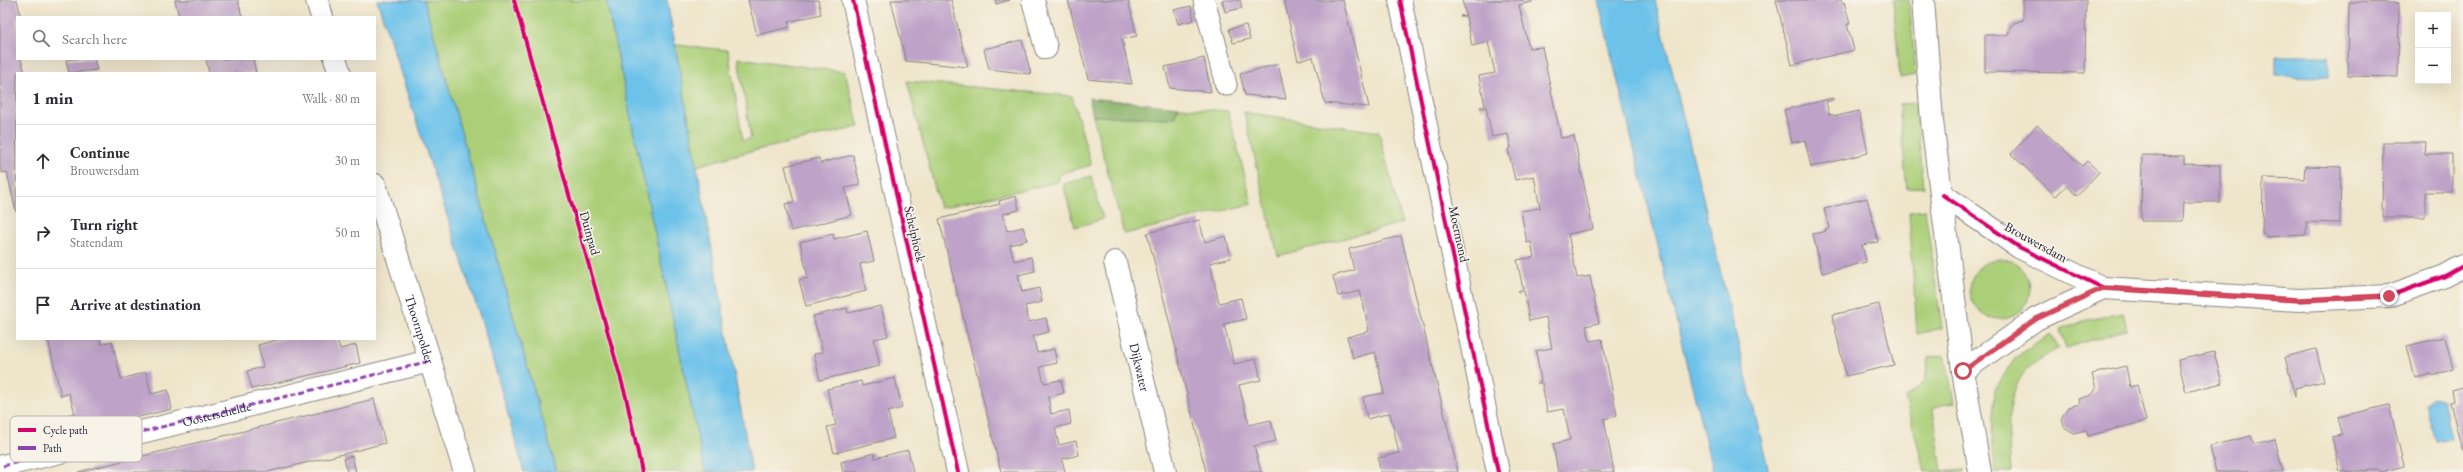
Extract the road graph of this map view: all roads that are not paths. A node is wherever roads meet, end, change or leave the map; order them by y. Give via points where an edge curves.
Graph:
1 (317, 0) edge
2 (853, 0) edge
3 (1033, 0) edge
4 (1204, 0) edge
5 (1400, 0) edge
6 (1923, 0) edge
7 (322, 16) edge
8 (1046, 48) dead end
9 (335, 60) edge
10 (340, 72) edge
11 (1226, 85) dead end
12 (376, 188) edge
13 (1943, 195) junction
14 (1115, 262) dead end
15 (2463, 266) edge
16 (2103, 288) junction
17 (430, 361) junction
18 (1963, 371) junction
19 (142, 430) edge
20 (465, 472) edge
21 (958, 472) edge
22 (1165, 472) edge
23 (1498, 472) edge
24 (1980, 472) edge

1 - 7 street
2 - 21 street, Schelphoek
3 - 8 street
4 - 11 lane
5 - 23 street, Moermond
6 - 13 street via 1932,121
9 - 10 street
12 - 17 street, Thoornpolder
13 - 16 street, Brouwersdam via 2019,247
13 - 18 street
14 - 22 street, Dijkwater
15 - 16 street via 2446,276 2389,296 2299,300
16 - 18 street via 2036,319
17 - 19 street, Oosterschelde
17 - 20 street, Thoornpolder
18 - 24 street

